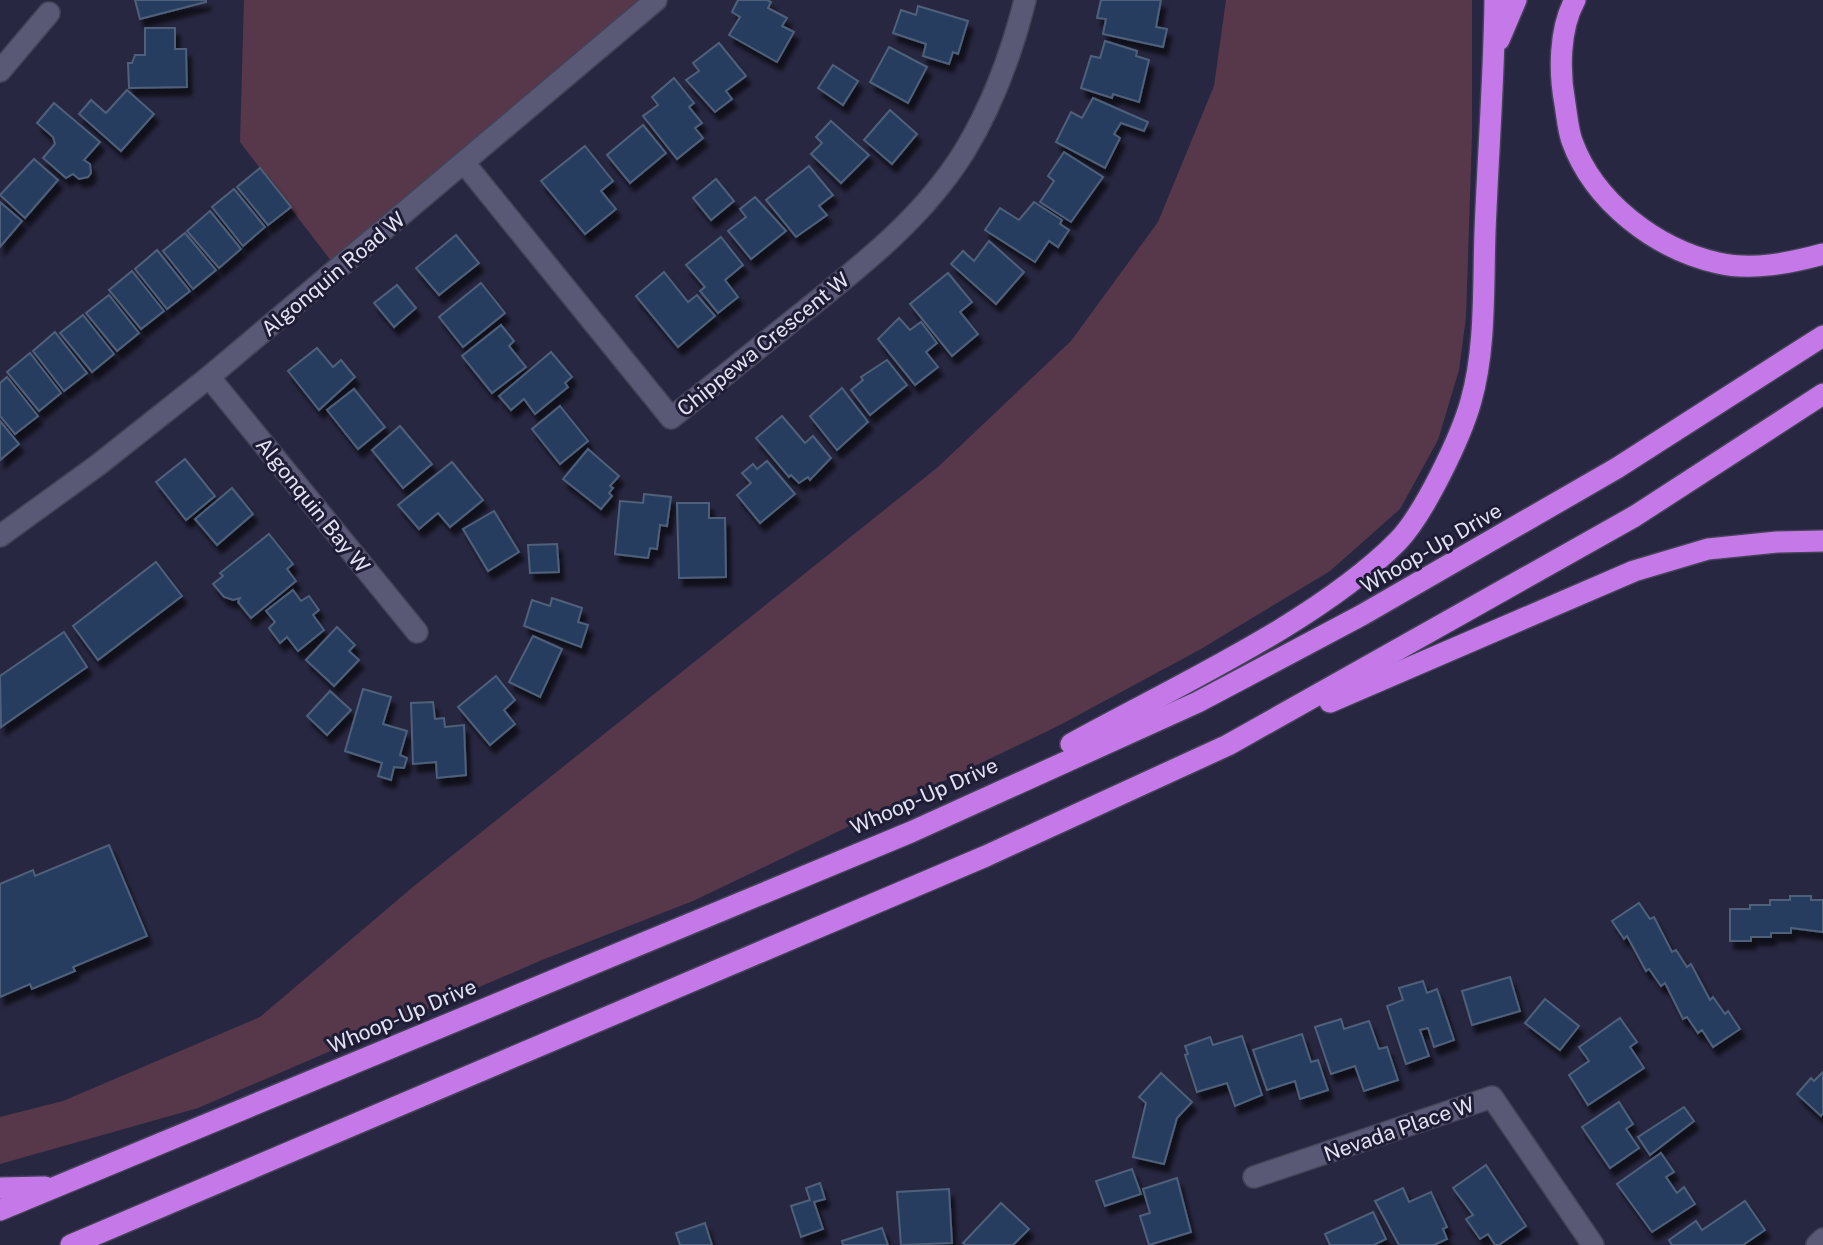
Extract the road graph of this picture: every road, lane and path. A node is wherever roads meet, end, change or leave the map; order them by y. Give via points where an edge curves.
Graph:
1 (656, 0) edge
2 (1025, 0) edge
3 (1495, 0) edge
4 (1516, 0) edge
5 (1575, 0) edge
6 (49, 13) dead end
7 (1494, 52) junction
8 (0, 71) edge
9 (465, 164) junction
10 (1823, 254) edge
11 (1823, 336) edge
12 (209, 377) junction
13 (1823, 394) edge
14 (0, 536) edge
15 (1823, 541) edge
16 (417, 632) dead end
17 (1228, 745) junction
18 (911, 832) junction
19 (1254, 1177) dead end
20 (58, 1187) junction
21 (0, 1188) edge
22 (0, 1210) edge
23 (1823, 1239) edge
24 (71, 1245) edge
25 (1593, 1245) edge
26 (1817, 1245) edge

1 - 9 street, Algonquin Road W
2 - 9 street, Chippewa Crescent W via 1015,41 990,100 964,152 923,206 882,248 671,418
3 - 7 highway
4 - 7 highway
5 - 10 highway via 1559,76 1572,141 1605,198 1656,241 1719,264 1785,265
6 - 8 street
7 - 18 highway via 1481,339 1471,400 1449,457 1399,540 1316,606 1263,638
9 - 12 street, Algonquin Road W
11 - 18 highway, Whoop-Up Drive via 1617,468 1362,615 1198,702
12 - 14 street, Algonquin Road W via 77,482
12 - 16 street, Algonquin Bay W
13 - 17 highway via 1636,516
15 - 17 highway via 1709,549 1634,571
17 - 24 highway via 986,856
18 - 20 highway, Whoop-Up Drive
19 - 25 street, Nevada Place W via 1492,1097
20 - 21 highway
20 - 22 highway, Whoop-Up Drive
23 - 26 street

